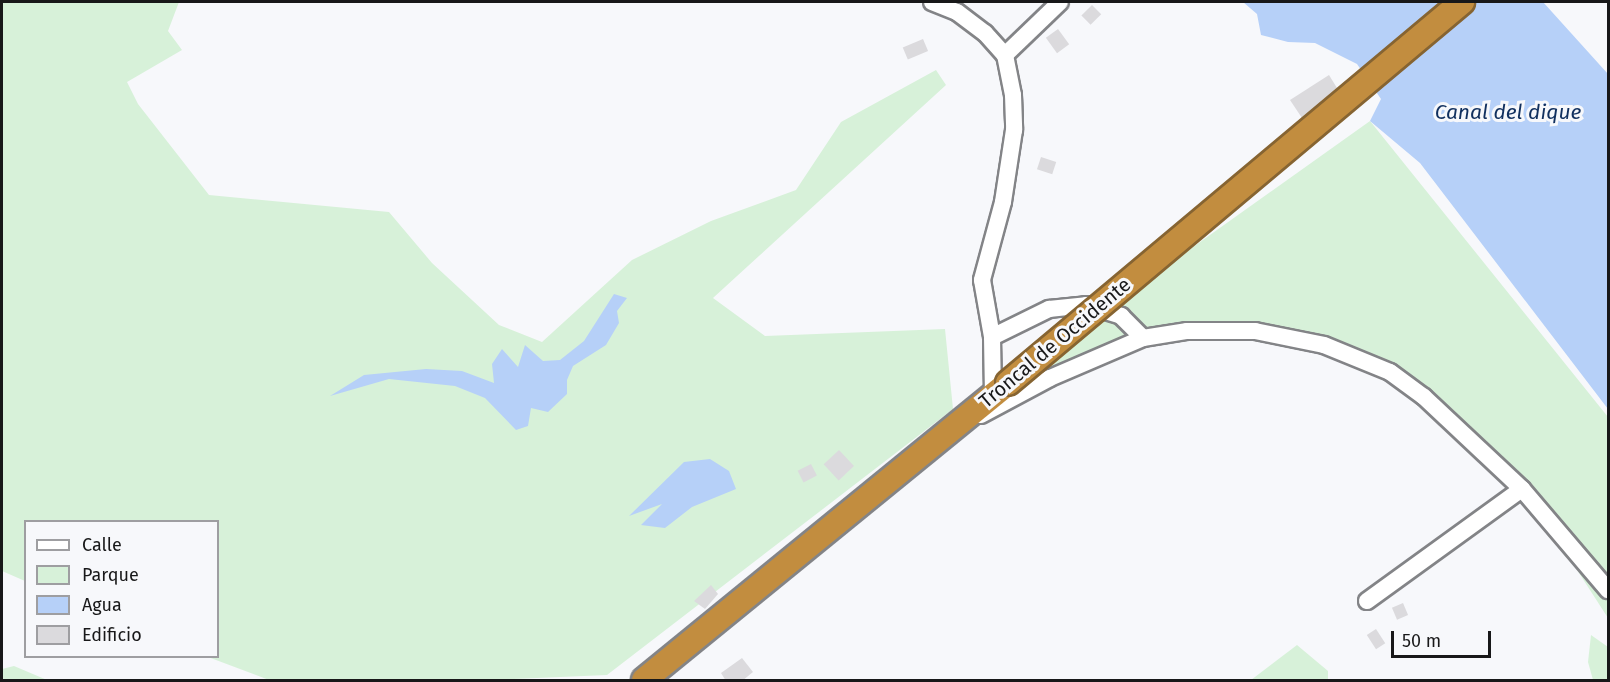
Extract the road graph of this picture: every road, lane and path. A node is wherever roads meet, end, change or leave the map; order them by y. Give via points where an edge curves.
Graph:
1 (932, 2) edge
2 (1060, 2) edge
3 (1462, 2) edge
4 (1005, 55) junction
5 (993, 337) junction
6 (1143, 338) junction
7 (1001, 389) junction
8 (968, 414) junction
9 (1522, 489) junction
10 (1608, 590) edge
11 (1367, 601) dead end
12 (644, 681) edge

1 - 4 street via 966,19
2 - 4 street
3 - 7 highway, Troncal de Occidente, bridge
4 - 5 street via 1013,95 1014,130 1003,202 982,280
5 - 6 street via 1049,309 1086,305 1121,316
5 - 7 street
6 - 8 street via 1050,378 980,415
6 - 9 street via 1187,331 1255,331 1324,345 1357,357 1390,372 1424,397
7 - 8 highway, Troncal de Occidente
8 - 12 highway, Troncal de Occidente
9 - 10 street
9 - 11 street

